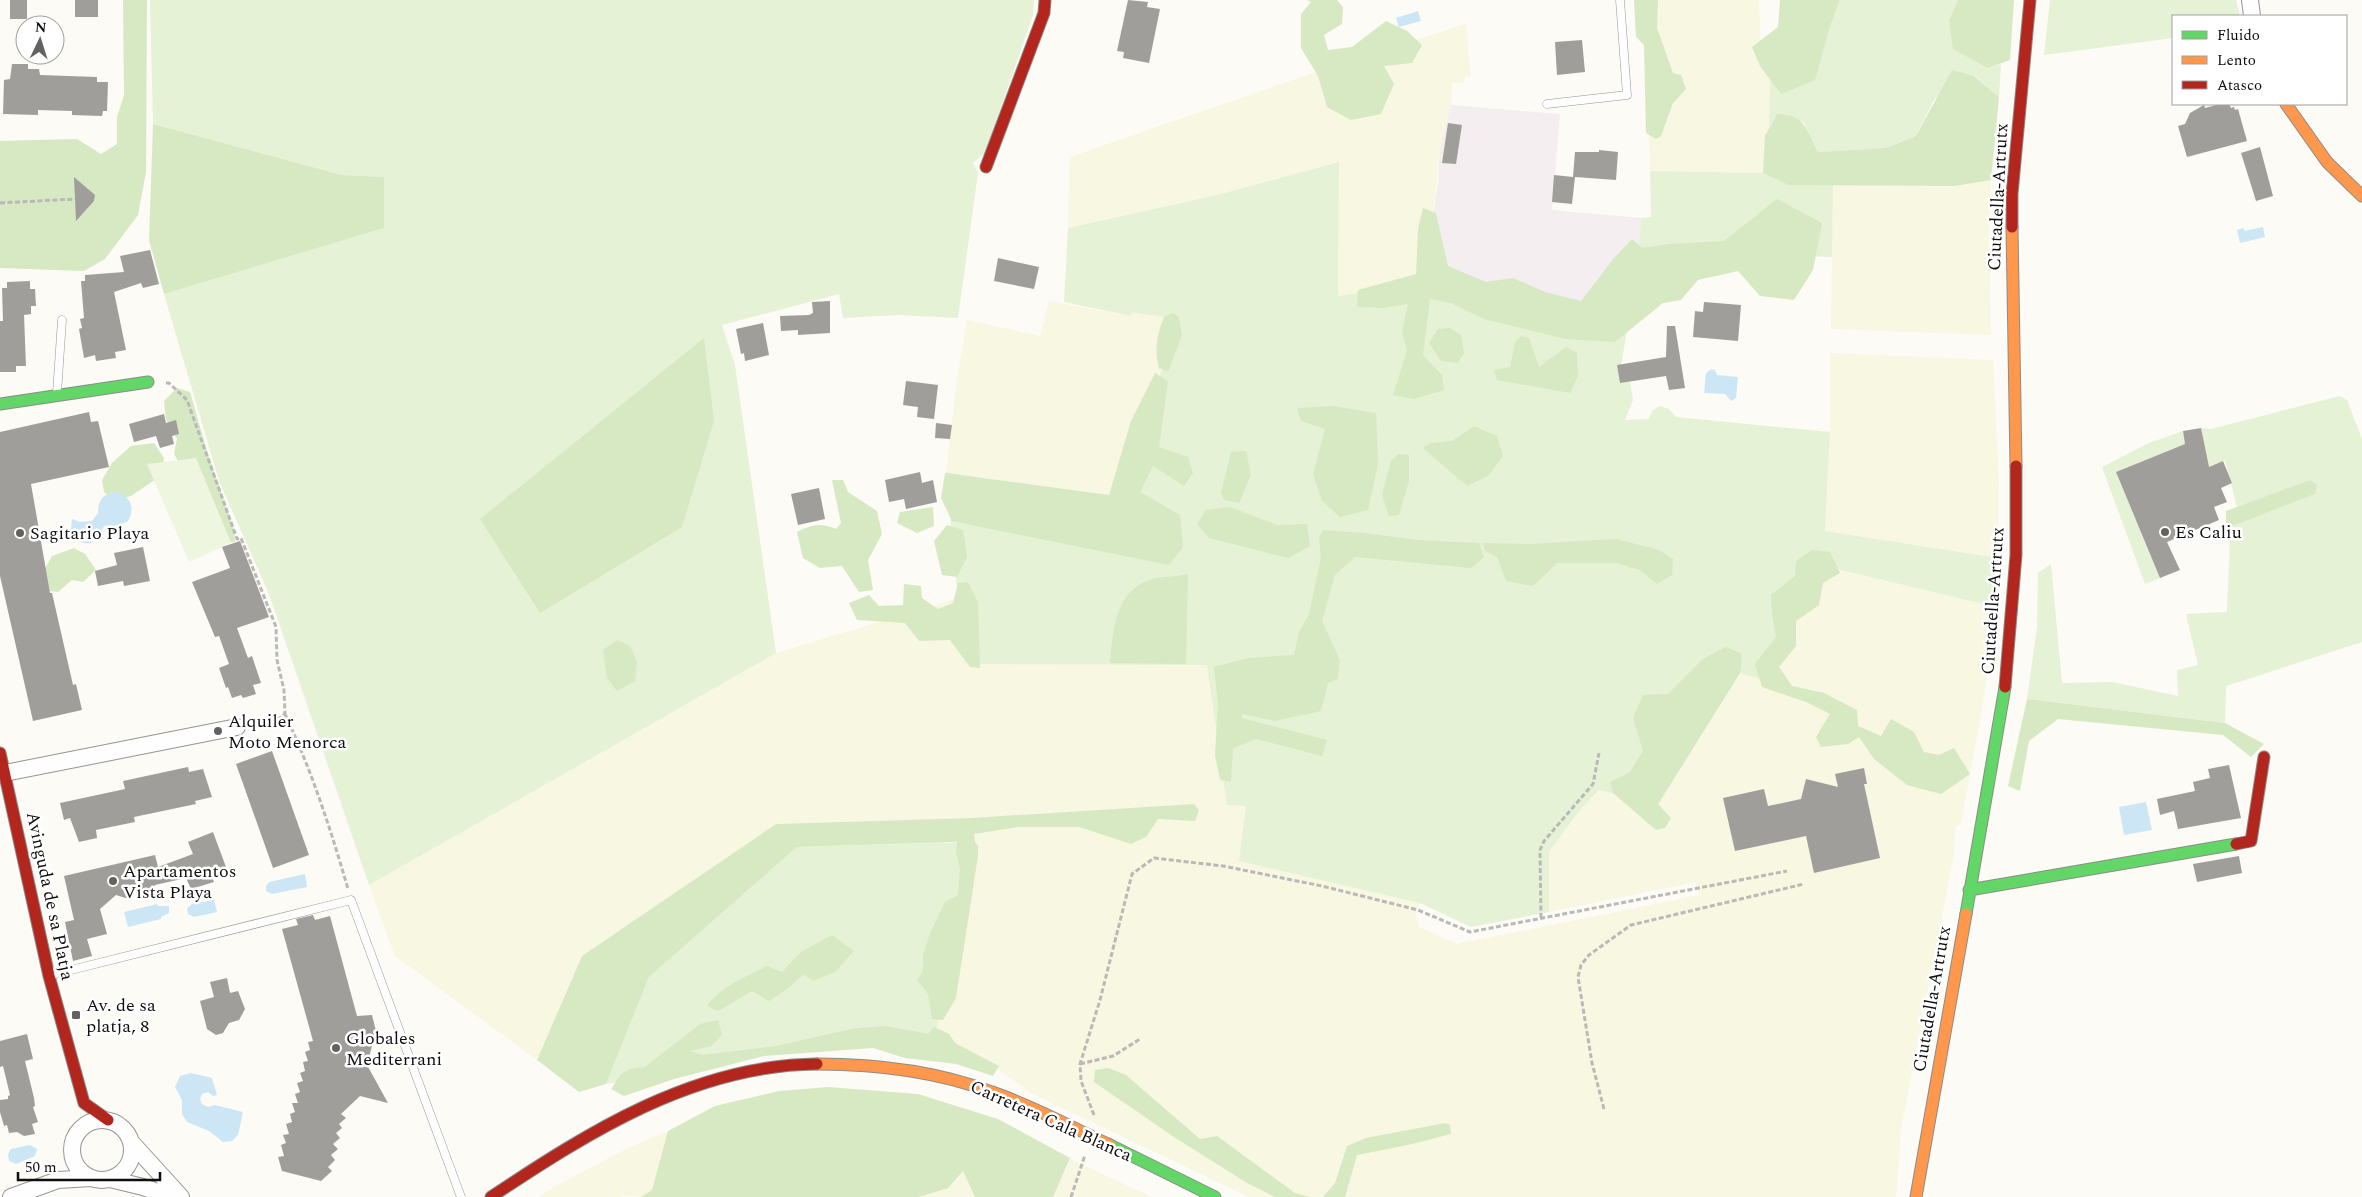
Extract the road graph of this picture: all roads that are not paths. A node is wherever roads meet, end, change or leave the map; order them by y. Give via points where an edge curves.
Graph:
1 (1045, 0) edge
2 (1620, 0) edge
3 (2030, 0) edge
4 (2250, 0) edge
5 (2252, 15) edge
6 (1547, 104) dead end
7 (2287, 105) edge
8 (986, 167) dead end
9 (2362, 196) edge
10 (62, 320) dead end
11 (148, 382) road end
12 (57, 394) junction
13 (0, 404) edge
14 (237, 727) road end
15 (0, 753) edge
16 (2264, 757) dead end
17 (5, 773) junction
18 (1969, 890) junction
19 (49, 976) junction
20 (108, 1120) junction
21 (131, 1142) junction
22 (90, 1178) junction
23 (110, 1179) junction
24 (11, 1197) edge
25 (172, 1197) edge
26 (181, 1197) edge
27 (462, 1197) edge
28 (491, 1197) edge
29 (1215, 1197) edge
30 (1916, 1197) edge

1 - 8 street via 1044,13
2 - 6 lane via 1626,95
3 - 18 street, Ciutadella-Artrutx via 2012,194 2016,555 2004,695
4 - 5 street
7 - 9 street via 2328,162
10 - 12 lane
11 - 12 street
12 - 13 street
14 - 17 street
15 - 17 street, Avinguda de sa Platja
16 - 18 street via 2250,841
17 - 19 street, Avinguda de sa Platja
18 - 30 street, Ciutadella-Artrutx
19 - 20 street, Avinguda de sa Platja via 84,1103
19 - 27 lane via 351,900
20 - 21 street via 125,1131
20 - 22 street via 89,1123 81,1128 73,1141 72,1156 76,1165
21 - 23 street via 131,1159 126,1168
21 - 26 street
22 - 23 street
22 - 24 street via 58,1180
23 - 25 street
28 - 29 street, Carretera Cala Blanca via 584,1138 656,1100 699,1084 788,1064 870,1064 916,1070 974,1085 1092,1136

